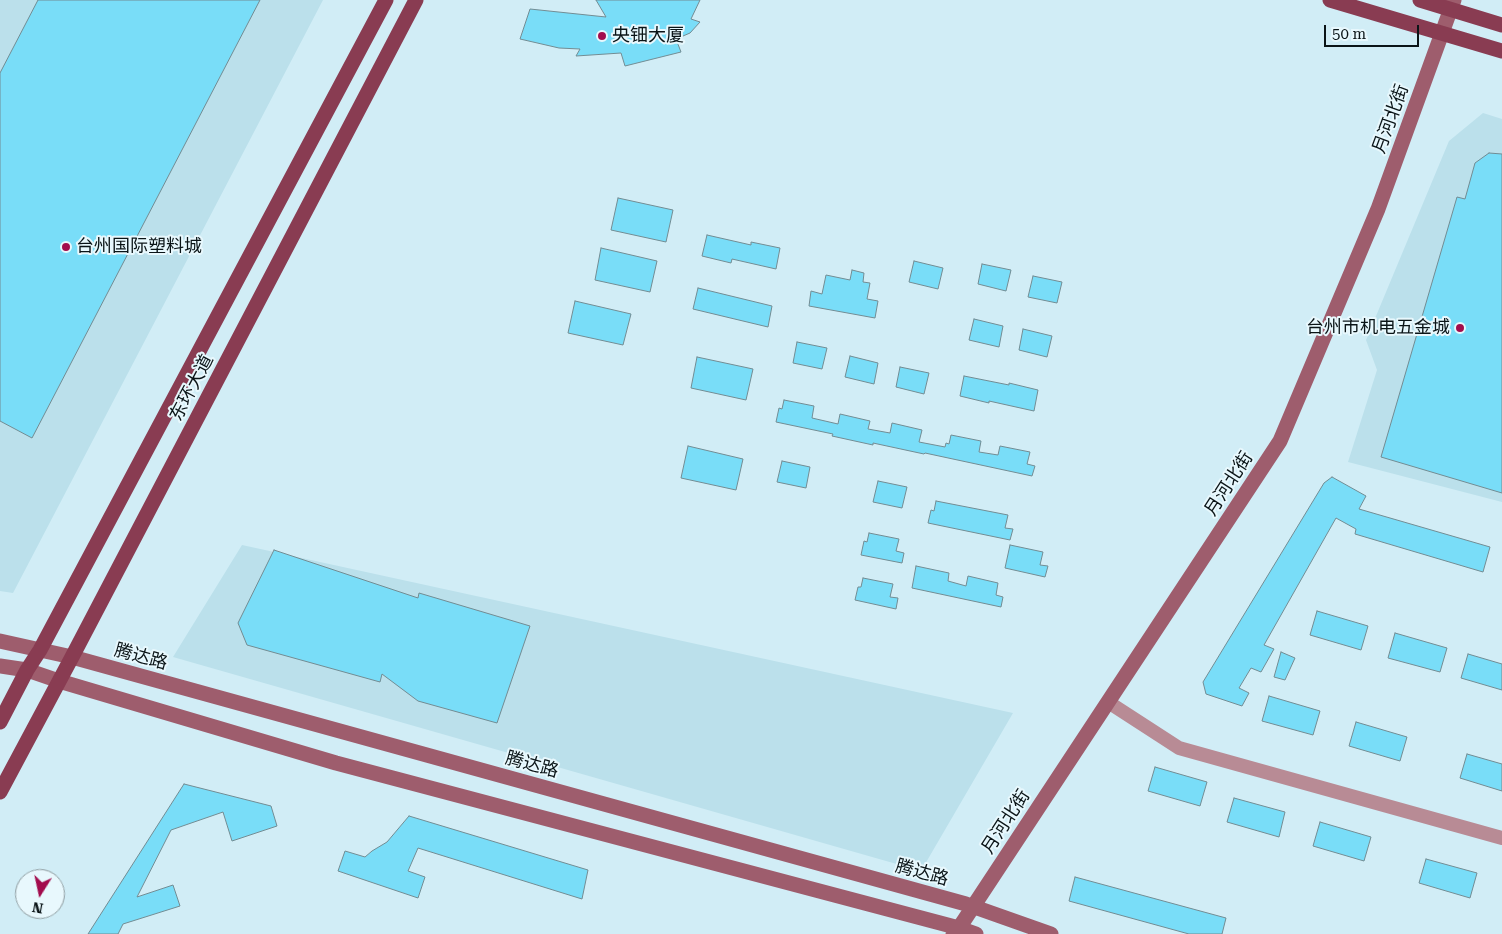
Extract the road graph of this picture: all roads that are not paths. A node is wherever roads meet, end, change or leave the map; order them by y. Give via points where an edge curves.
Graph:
1 (386, 0) edge
2 (416, 0) edge
3 (1330, 0) edge
4 (1420, 0) edge
5 (1452, 5) edge
6 (1502, 25) edge
7 (1442, 34) junction
8 (1502, 51) edge
9 (0, 641) edge
10 (40, 650) junction
11 (72, 657) junction
12 (0, 666) edge
13 (27, 670) junction
14 (59, 681) junction
15 (1108, 702) junction
16 (0, 722) edge
17 (0, 792) edge
18 (1502, 838) edge
19 (973, 906) junction
20 (956, 931) edge
21 (976, 934) edge
22 (1051, 934) edge

1 - 10 main road, 东环大道
2 - 11 main road, 东环大道
3 - 7 main road
4 - 5 main road
5 - 6 main road
5 - 7 main road, 月河北街
7 - 8 main road
7 - 15 main road, 月河北街 via 1378,209 1280,441
9 - 10 main road, 腾达路
10 - 11 main road, 腾达路
10 - 13 main road, 东环大道
11 - 14 main road, 东环大道
11 - 19 main road, 腾达路
12 - 13 main road
13 - 14 main road
13 - 16 main road, 东环大道
14 - 17 main road, 东环大道
14 - 20 main road via 336,763
15 - 18 street via 1179,748
15 - 19 main road, 月河北街
19 - 20 main road, 月河北街
19 - 22 main road, 腾达路
20 - 21 main road

